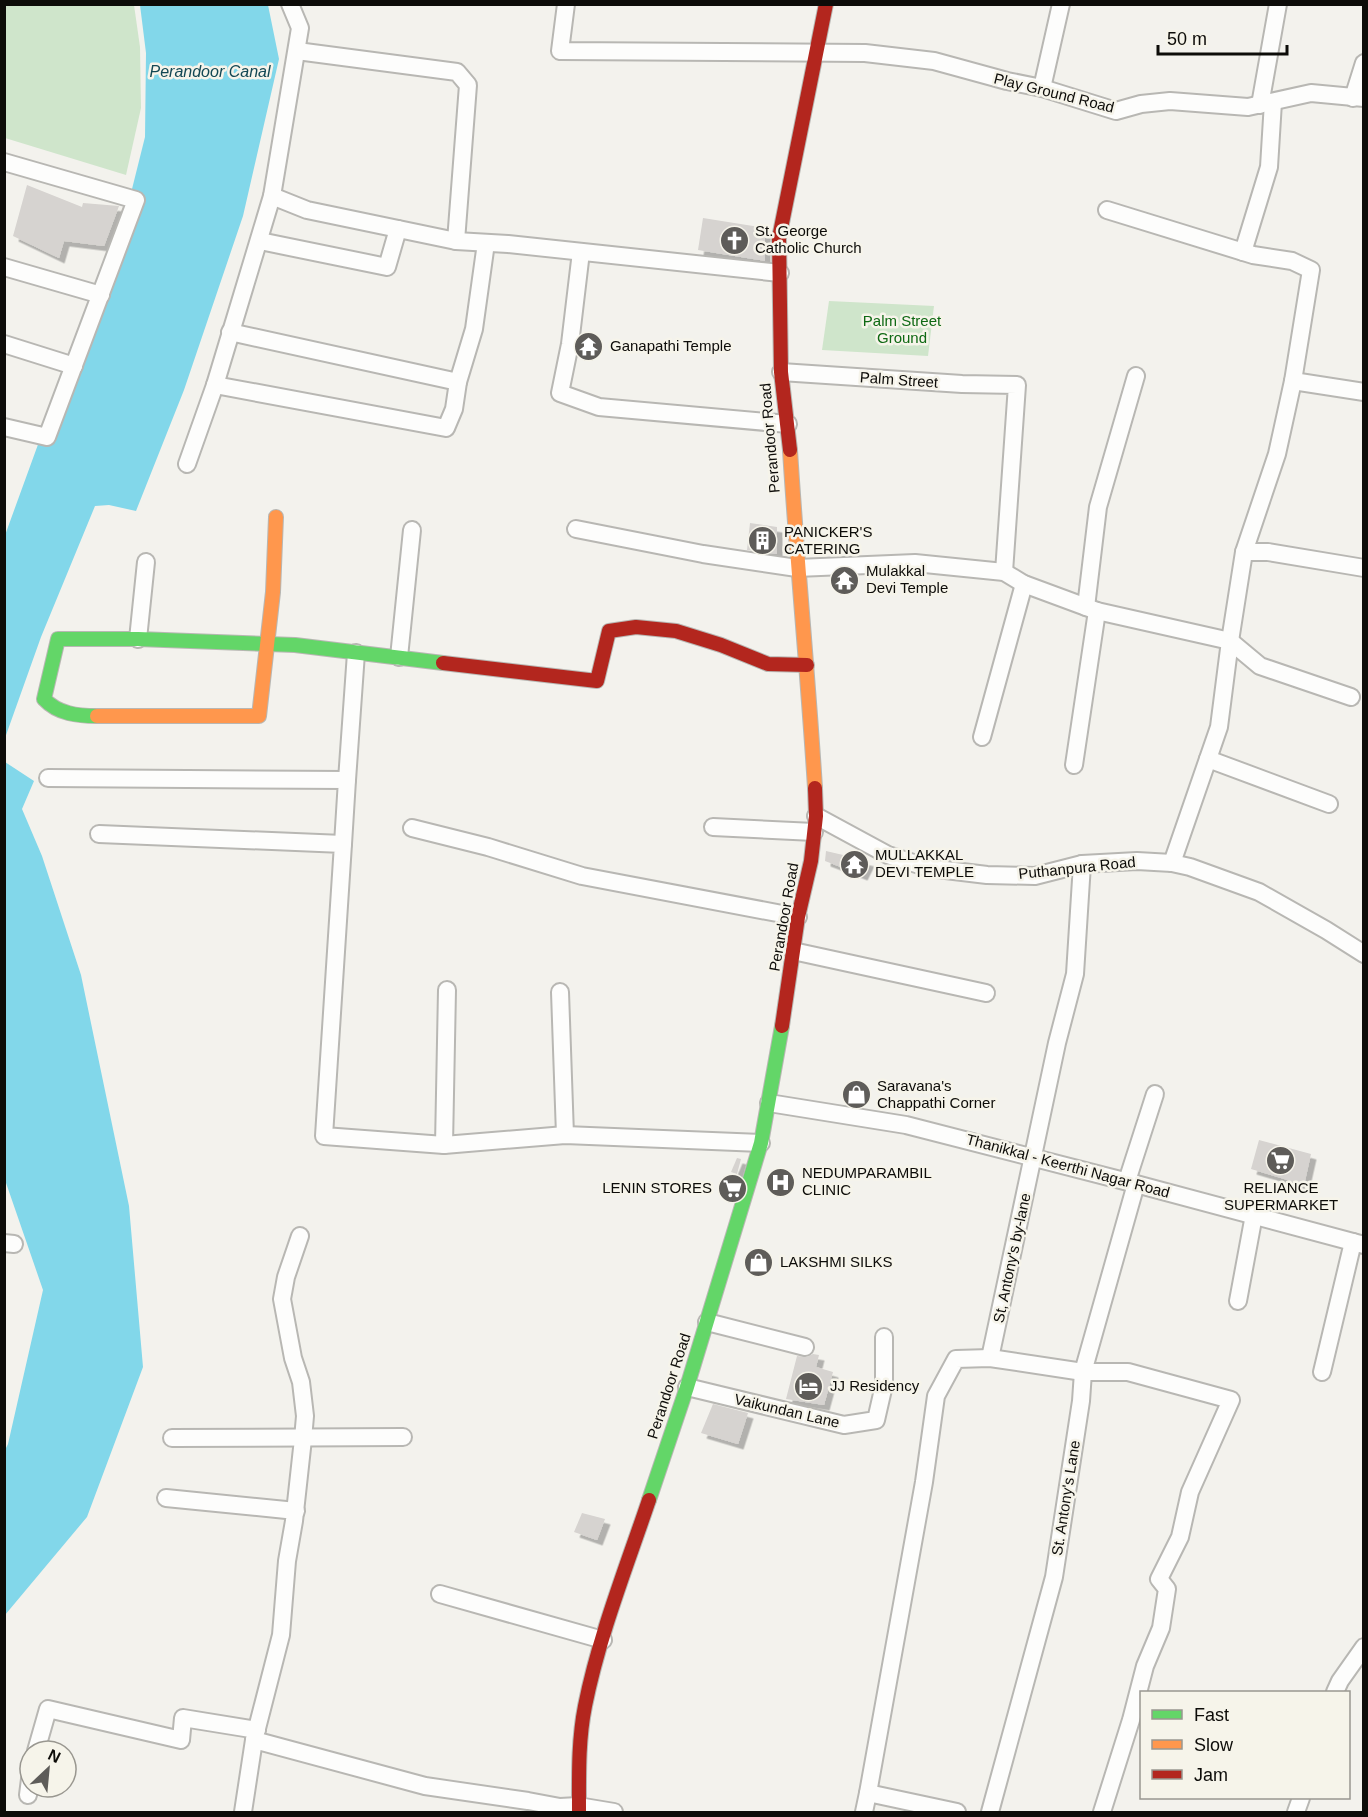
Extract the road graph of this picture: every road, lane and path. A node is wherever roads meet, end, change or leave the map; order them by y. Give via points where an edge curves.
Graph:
1 (290, 4) edge
2 (566, 4) edge
3 (826, 4) edge
4 (1061, 4) edge
5 (1278, 4) edge
6 (297, 51) junction
7 (816, 53) junction
8 (1364, 63) edge
9 (1042, 88) junction
10 (1358, 98) edge
11 (1266, 104) junction
12 (4, 162) edge
13 (272, 196) junction
14 (1107, 210) dead end
15 (398, 229) junction
16 (260, 241) junction
17 (456, 241) junction
18 (486, 243) junction
19 (581, 252) junction
20 (1243, 252) junction
21 (4, 267) edge
22 (780, 273) junction
23 (101, 295) junction
24 (230, 332) junction
25 (4, 344) edge
26 (74, 366) junction
27 (781, 372) junction
28 (1136, 376) dead end
29 (1293, 381) junction
30 (458, 382) junction
31 (214, 385) junction
32 (1364, 392) edge
33 (788, 424) junction
34 (4, 427) edge
35 (187, 464) dead end
36 (276, 517) dead end
37 (576, 529) dead end
38 (412, 530) dead end
39 (1244, 552) junction
40 (146, 562) dead end
41 (797, 568) junction
42 (1364, 568) edge
43 (1004, 572) junction
44 (1024, 584) junction
45 (1092, 609) junction
46 (138, 639) junction
47 (1230, 641) junction
48 (268, 645) junction
49 (356, 653) junction
50 (399, 657) junction
51 (807, 664) junction
52 (1351, 697) dead end
53 (982, 737) dead end
54 (1208, 759) junction
55 (1074, 765) dead end
56 (48, 778) dead end
57 (347, 780) junction
58 (1329, 804) dead end
59 (815, 824) junction
60 (713, 827) dead end
61 (412, 828) dead end
62 (99, 834) dead end
63 (343, 844) junction
64 (1172, 863) junction
65 (1082, 864) junction
66 (798, 917) junction
67 (793, 951) junction
68 (1364, 954) edge
69 (447, 990) dead end
70 (560, 992) dead end
71 (986, 993) dead end
72 (1155, 1094) dead end
73 (769, 1103) junction
74 (565, 1135) junction
75 (761, 1143) junction
76 (444, 1145) junction
77 (1034, 1157) junction
78 (1132, 1182) junction
79 (1254, 1215) junction
80 (300, 1236) dead end
81 (1358, 1243) edge
82 (1238, 1301) dead end
83 (707, 1322) junction
84 (884, 1338) dead end
85 (805, 1347) dead end
86 (990, 1358) junction
87 (1083, 1372) junction
88 (1322, 1372) dead end
89 (687, 1387) junction
90 (403, 1437) dead end
91 (172, 1438) dead end
92 (303, 1438) junction
93 (166, 1498) dead end
94 (296, 1511) junction
95 (440, 1594) dead end
96 (603, 1640) junction
97 (1361, 1656) edge
98 (1335, 1691) edge
99 (256, 1735) junction
100 (39, 1739) edge
101 (868, 1793) junction
102 (579, 1809) edge
103 (243, 1812) edge
104 (614, 1812) edge
105 (864, 1812) edge
106 (957, 1812) edge
107 (990, 1812) edge
108 (1102, 1812) edge

1 - 6 street via 300,28
2 - 7 street, Play Ground Road via 560,51
3 - 7 main road, Perandoor Road
4 - 9 street
5 - 11 street
6 - 13 street
6 - 17 street via 457,72 468,85
7 - 9 street, Play Ground Road via 865,53 934,61
7 - 22 main road, Perandoor Road via 779,238
8 - 10 street
9 - 11 street, Play Ground Road via 1116,111 1170,101 1248,107
10 - 11 street, Play Ground Road via 1311,93
11 - 20 street via 1269,167
12 - 23 street via 136,200
13 - 15 street via 307,210
13 - 16 street
14 - 20 street
15 - 16 street via 387,267
15 - 17 street
16 - 24 street
17 - 18 street
18 - 19 street
18 - 30 street via 474,330
19 - 22 street
19 - 33 street via 560,393 599,407
20 - 29 street via 1292,261 1311,270
21 - 23 street
22 - 27 main road, Perandoor Road
23 - 26 street
24 - 30 street
24 - 31 street
25 - 26 street
26 - 34 street via 47,437
27 - 33 main road, Perandoor Road
27 - 43 street, Palm Street via 1017,385
28 - 45 street via 1098,507
29 - 32 street
29 - 39 street via 1277,454
30 - 31 street via 446,428
31 - 35 street
33 - 41 main road, Perandoor Road
36 - 48 main road
37 - 41 street
38 - 50 street
39 - 42 street via 1268,552
39 - 47 street
40 - 46 street
41 - 43 street via 915,563
41 - 51 main road, Perandoor Road
43 - 44 street
44 - 45 street
44 - 53 street
45 - 47 street
45 - 55 street
46 - 48 main road
46 - 48 main road via 58,639 44,699 52,708 79,716 259,716
47 - 52 street via 1260,666
47 - 54 street via 1219,727
48 - 49 main road
49 - 50 main road
49 - 57 street
50 - 51 main road via 597,681 609,631 636,627 676,632 768,664
51 - 59 main road, Perandoor Road
54 - 58 street
54 - 64 street
56 - 57 street
57 - 63 street
59 - 60 street
59 - 65 street, Puthanpura Road via 929,868 1035,876
59 - 66 main road, Perandoor Road
61 - 66 street via 582,876
62 - 63 street
63 - 76 street via 324,1136
64 - 65 street, Puthanpura Road
64 - 68 street, Puthanpura Road via 1259,892
65 - 77 street, St, Antony's by-lane via 1075,974
66 - 67 main road, Perandoor Road
67 - 71 street
67 - 73 main road, Perandoor Road
69 - 76 street
70 - 74 street
72 - 78 street, St. Antony's Lane
73 - 75 main road, Perandoor Road
73 - 77 street, Thanikkal - Keerthi Nagar Road via 906,1125
74 - 75 street
74 - 76 street
75 - 83 main road, Perandoor Road
77 - 78 street, Thanikkal - Keerthi Nagar Road
77 - 86 street, St, Antony's by-lane
78 - 79 street, Thanikkal - Keerthi Nagar Road
78 - 87 street, St. Antony's Lane
79 - 81 street, Thanikkal - Keerthi Nagar Road
79 - 82 street
80 - 92 street via 282,1299 301,1382
81 - 88 street
83 - 85 street
83 - 89 main road, Perandoor Road
84 - 89 street, Vaikundan Lane via 884,1385 876,1420 844,1425
86 - 87 street
86 - 101 street via 956,1359 936,1396
87 - 107 street, St. Antony's Lane via 1054,1577
87 - 108 street via 1128,1372 1231,1400 1190,1492 1180,1537 1159,1579 1167,1589 1161,1628 1145,1666
89 - 96 main road, Perandoor Road
90 - 92 street
91 - 92 street
92 - 94 street
93 - 94 street
94 - 99 street via 281,1635
95 - 96 street
96 - 102 main road, Perandoor Road via 585,1707 579,1757
97 - 98 street
99 - 100 street via 183,1718 181,1740 48,1709
99 - 102 street via 425,1786
99 - 103 street
101 - 105 street
101 - 106 street
102 - 104 street

